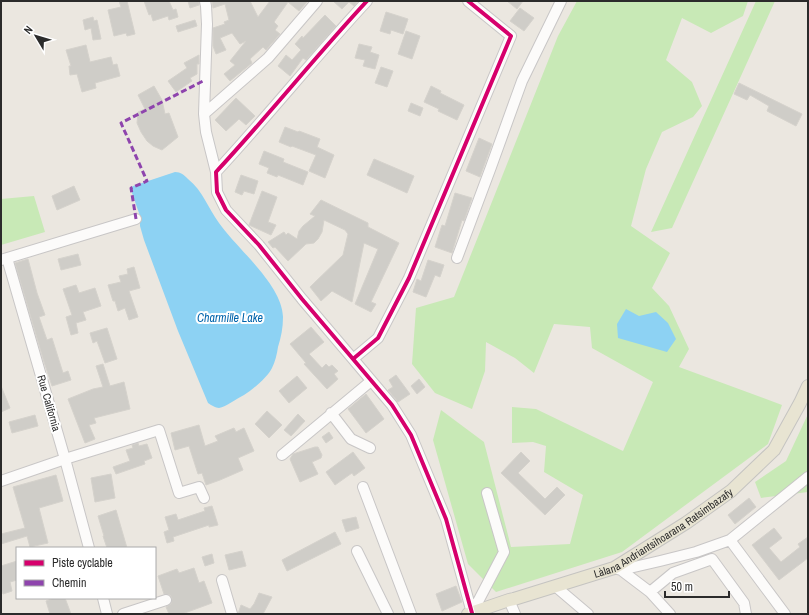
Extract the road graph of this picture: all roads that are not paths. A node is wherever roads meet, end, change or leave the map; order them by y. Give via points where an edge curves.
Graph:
1 (205, 1) edge
2 (318, 1) edge
3 (367, 1) edge
4 (468, 1) edge
5 (558, 2) edge
6 (204, 114) junction
7 (216, 172) junction
8 (136, 218) dead end
9 (457, 258) dead end
10 (4, 259) edge
11 (354, 359) junction
12 (371, 381) junction
13 (808, 386) edge
14 (331, 413) junction
15 (370, 448) dead end
16 (282, 455) dead end
17 (65, 459) junction
18 (808, 477) edge
19 (1, 481) edge
20 (363, 487) dead end
21 (487, 493) dead end
22 (204, 498) dead end
23 (730, 540) junction
24 (89, 547) edge
25 (357, 551) dead end
26 (618, 569) junction
27 (222, 580) dead end
28 (555, 586) junction
29 (650, 592) junction
30 (103, 599) edge
31 (166, 600) dead end
32 (509, 600) junction
33 (470, 613) edge
34 (107, 614) edge
35 (123, 614) edge
36 (232, 614) edge
37 (388, 614) edge
38 (411, 614) edge
39 (515, 614) edge
40 (588, 614) edge
41 (670, 614) edge
42 (746, 614) edge
43 (785, 614) edge

1 - 6 street via 207,24
2 - 6 street via 268,58
3 - 7 street
4 - 11 street via 511,36 409,278 378,338
5 - 9 street via 522,81
6 - 7 street
7 - 11 street via 217,192 226,210 259,245
8 - 10 street
10 - 17 street, Rue California
11 - 12 street
12 - 14 street
12 - 33 street via 411,435 446,519
13 - 26 main road, Làlana Andriantsihoarana Ratsimbazafy via 774,450 732,491
14 - 15 street via 351,439
14 - 16 street
17 - 19 street
17 - 22 street via 159,430 179,493 200,486
17 - 24 street, Rue California
18 - 23 street
20 - 38 street
21 - 33 street via 504,552
23 - 26 street via 696,552
23 - 43 street
25 - 37 street
26 - 28 main road, Làlana Andriantsihoarana Ratsimbazafy
26 - 29 street
27 - 36 street
28 - 32 main road, Làlana Andriantsihoarana Ratsimbazafy
28 - 40 street
29 - 41 street
29 - 42 street via 673,573 712,559 744,603
30 - 34 street
31 - 35 street
32 - 33 main road, Làlana Andriantsihoarana Ratsimbazafy
32 - 39 street

